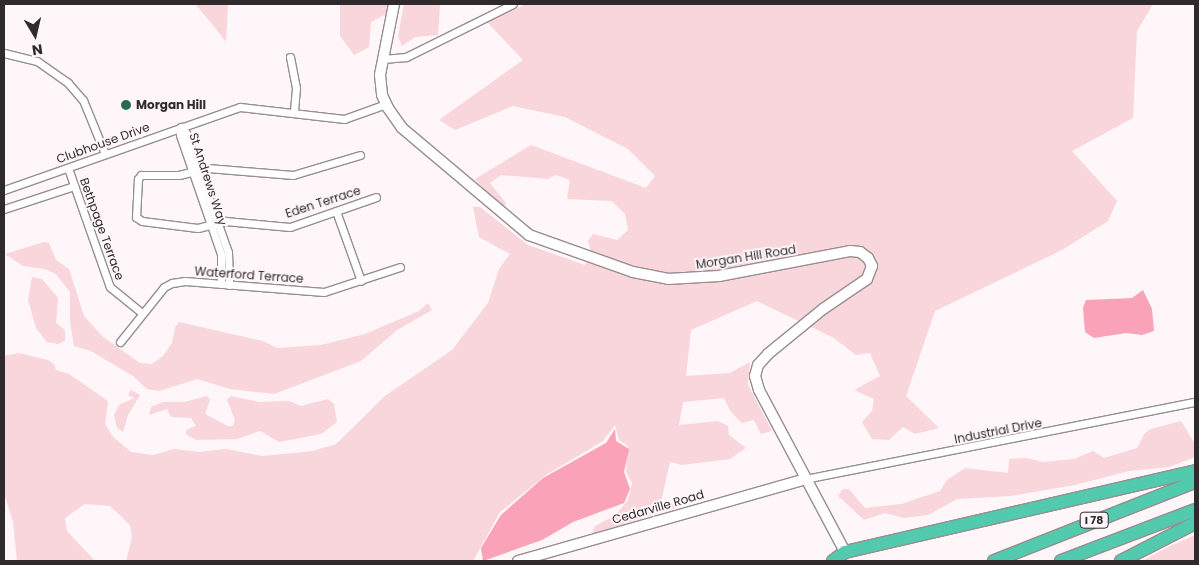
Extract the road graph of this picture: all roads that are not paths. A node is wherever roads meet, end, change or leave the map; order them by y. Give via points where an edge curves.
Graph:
1 (394, 4) edge
2 (513, 4) edge
3 (4, 53) edge
4 (290, 57) dead end
5 (383, 60) junction
6 (386, 104) junction
7 (294, 111) junction
8 (181, 127) junction
9 (105, 154) junction
10 (360, 155) dead end
11 (68, 168) junction
12 (196, 171) junction
13 (74, 186) junction
14 (4, 190) edge
15 (376, 197) dead end
16 (4, 209) edge
17 (336, 211) junction
18 (214, 224) junction
19 (400, 267) dead end
20 (361, 281) junction
21 (225, 284) junction
22 (142, 313) junction
23 (120, 342) dead end
24 (1195, 402) edge
25 (1195, 471) edge
26 (805, 479) junction
27 (1195, 482) edge
28 (1195, 510) edge
29 (1195, 523) edge
30 (845, 552) junction
31 (518, 561) edge
32 (833, 561) edge
33 (994, 561) edge
34 (1061, 561) edge
35 (1121, 561) edge

1 - 5 main road, Morgan Hill Road
2 - 5 street via 409,56 394,61
3 - 9 street via 37,61 68,83 83,100
4 - 7 street via 296,88
5 - 6 main road, Morgan Hill Road via 380,84
6 - 7 street, Clubhouse Drive via 350,118
6 - 26 main road, Morgan Hill Road via 402,128 519,229 540,241 632,272 662,278 693,279 850,251 866,255 872,266 868,279 809,320 765,357 756,371 759,390
7 - 8 street, Clubhouse Drive via 240,107
8 - 9 street, Clubhouse Drive
8 - 12 street, St Andrews Way via 180,135
9 - 11 street, Clubhouse Drive
10 - 12 street via 293,175
11 - 13 street, Bethpage Terrace
11 - 14 street, Clubhouse Drive
12 - 18 street, St Andrews Way
12 - 18 street, Eden Terrace via 141,175 138,178 136,216 142,221 198,228
13 - 16 street
13 - 22 street, Bethpage Terrace via 110,287
15 - 17 street, Eden Terrace
17 - 18 street, Eden Terrace via 290,227
17 - 20 street
18 - 21 street, St Andrews Way
19 - 20 street, Waterford Terrace
20 - 21 street, Waterford Terrace via 324,292
21 - 22 street, Waterford Terrace via 172,283
22 - 23 street, Waterford Terrace
24 - 26 street, Industrial Drive
25 - 30 highway
26 - 30 main road, Morgan Hill Road
26 - 31 main road, Cedarville Road
27 - 33 highway, I 78
28 - 34 highway, I 78
29 - 35 highway
30 - 32 highway

